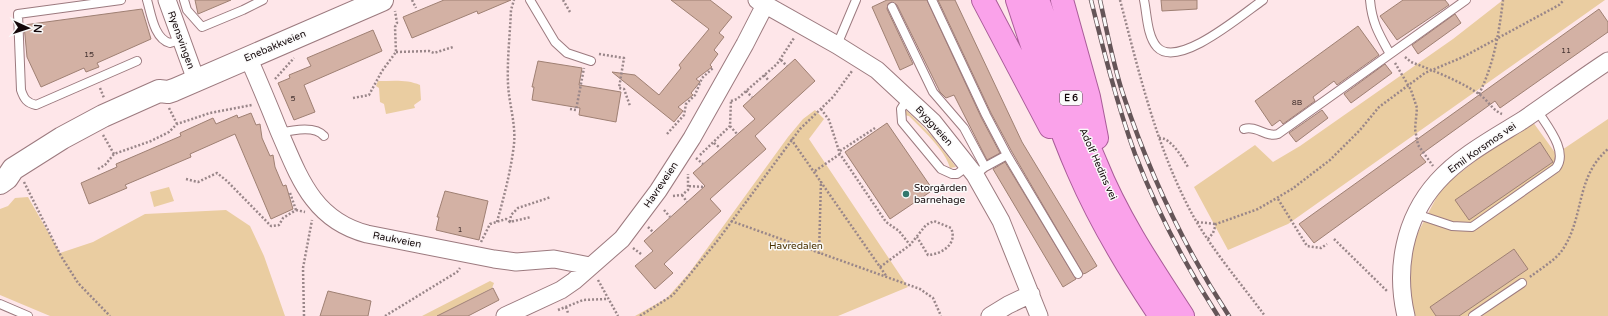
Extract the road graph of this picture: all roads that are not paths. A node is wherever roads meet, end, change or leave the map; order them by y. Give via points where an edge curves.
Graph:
1 (121, 0) edge
2 (147, 0) edge
3 (167, 0) edge
4 (184, 0) edge
5 (263, 0) edge
6 (530, 0) edge
7 (856, 0) edge
8 (932, 0) edge
9 (983, 0) edge
10 (1017, 0) edge
11 (1038, 0) edge
12 (1062, 0) edge
13 (1144, 0) edge
14 (1262, 0) edge
15 (1370, 0) edge
16 (1466, 0) edge
17 (383, 2) edge
18 (761, 2) edge
19 (892, 7) dead end
20 (180, 40) junction
21 (837, 45) junction
22 (1393, 52) junction
23 (248, 57) junction
24 (588, 60) road end
25 (137, 61) dead end
26 (1606, 67) edge
27 (196, 80) junction
28 (908, 98) junction
29 (1537, 110) junction
30 (1244, 128) dead end
31 (280, 134) junction
32 (324, 136) dead end
33 (1007, 155) junction
34 (976, 169) junction
35 (1078, 172) junction
36 (10, 180) edge
37 (1110, 194) junction
38 (1416, 214) junction
39 (590, 266) junction
40 (1078, 274) dead end
41 (1522, 283) road end
42 (1031, 294) junction
43 (0, 304) edge
44 (28, 316) edge
45 (505, 316) edge
46 (990, 316) edge
47 (1039, 316) edge
48 (1160, 316) edge
49 (1183, 316) edge
50 (1406, 316) edge
51 (1473, 316) edge

1 - 25 lane via 18,14 21,90 30,104 36,106
2 - 20 lane via 155,27 162,38 170,43
3 - 20 street, Ryensvingen
4 - 5 lane, Ryensvingen via 187,10 202,26
6 - 24 lane via 555,42 567,53
7 - 21 lane
8 - 33 lane
9 - 35 highway, E 6 via 1036,103
10 - 35 highway, Adolf Hedins vei / E 6
11 - 37 highway, Adolf Hedins vei / E 6 via 1081,128
12 - 37 highway, E 6 via 1089,96
13 - 14 lane via 1155,44 1165,51 1179,52 1202,42
15 - 22 lane via 1371,17 1376,29
16 - 22 lane
17 - 23 main road, Enebakkveien
18 - 21 street, Byggveien
18 - 39 street, Havreveien via 724,96 622,239
19 - 34 lane via 933,92 964,128 977,150
20 - 27 street, Ryensvingen
21 - 28 street, Byggveien via 887,77
22 - 30 lane via 1278,134 1267,134 1256,128
23 - 27 main road, Enebakkveien
23 - 31 street, Raukveien
26 - 29 street, Emil Korsmos vei
27 - 36 main road, Enebakkveien via 168,98 105,124 71,142
28 - 34 street, Byggveien
28 - 34 lane via 900,108 902,122 941,169 956,174
29 - 38 street, Emil Korsmos vei via 1446,173 1436,183
29 - 38 lane via 1553,135 1559,151 1560,162 1556,168 1472,227 1452,226
31 - 32 lane via 312,130
31 - 39 street, Raukveien via 302,184 324,212 351,230 482,257 516,262 554,259
33 - 34 lane
33 - 40 lane
34 - 42 street, Byggveien
35 - 48 highway, Adolf Hedins vei / E 6 via 1108,232
37 - 49 highway, Adolf Hedins vei / E 6 via 1136,243
38 - 50 street, Emil Korsmos vei via 1403,254 1401,288
39 - 45 street, Havreveien via 561,290
41 - 51 lane
42 - 46 street
42 - 47 street, Byggveien
43 - 44 lane

